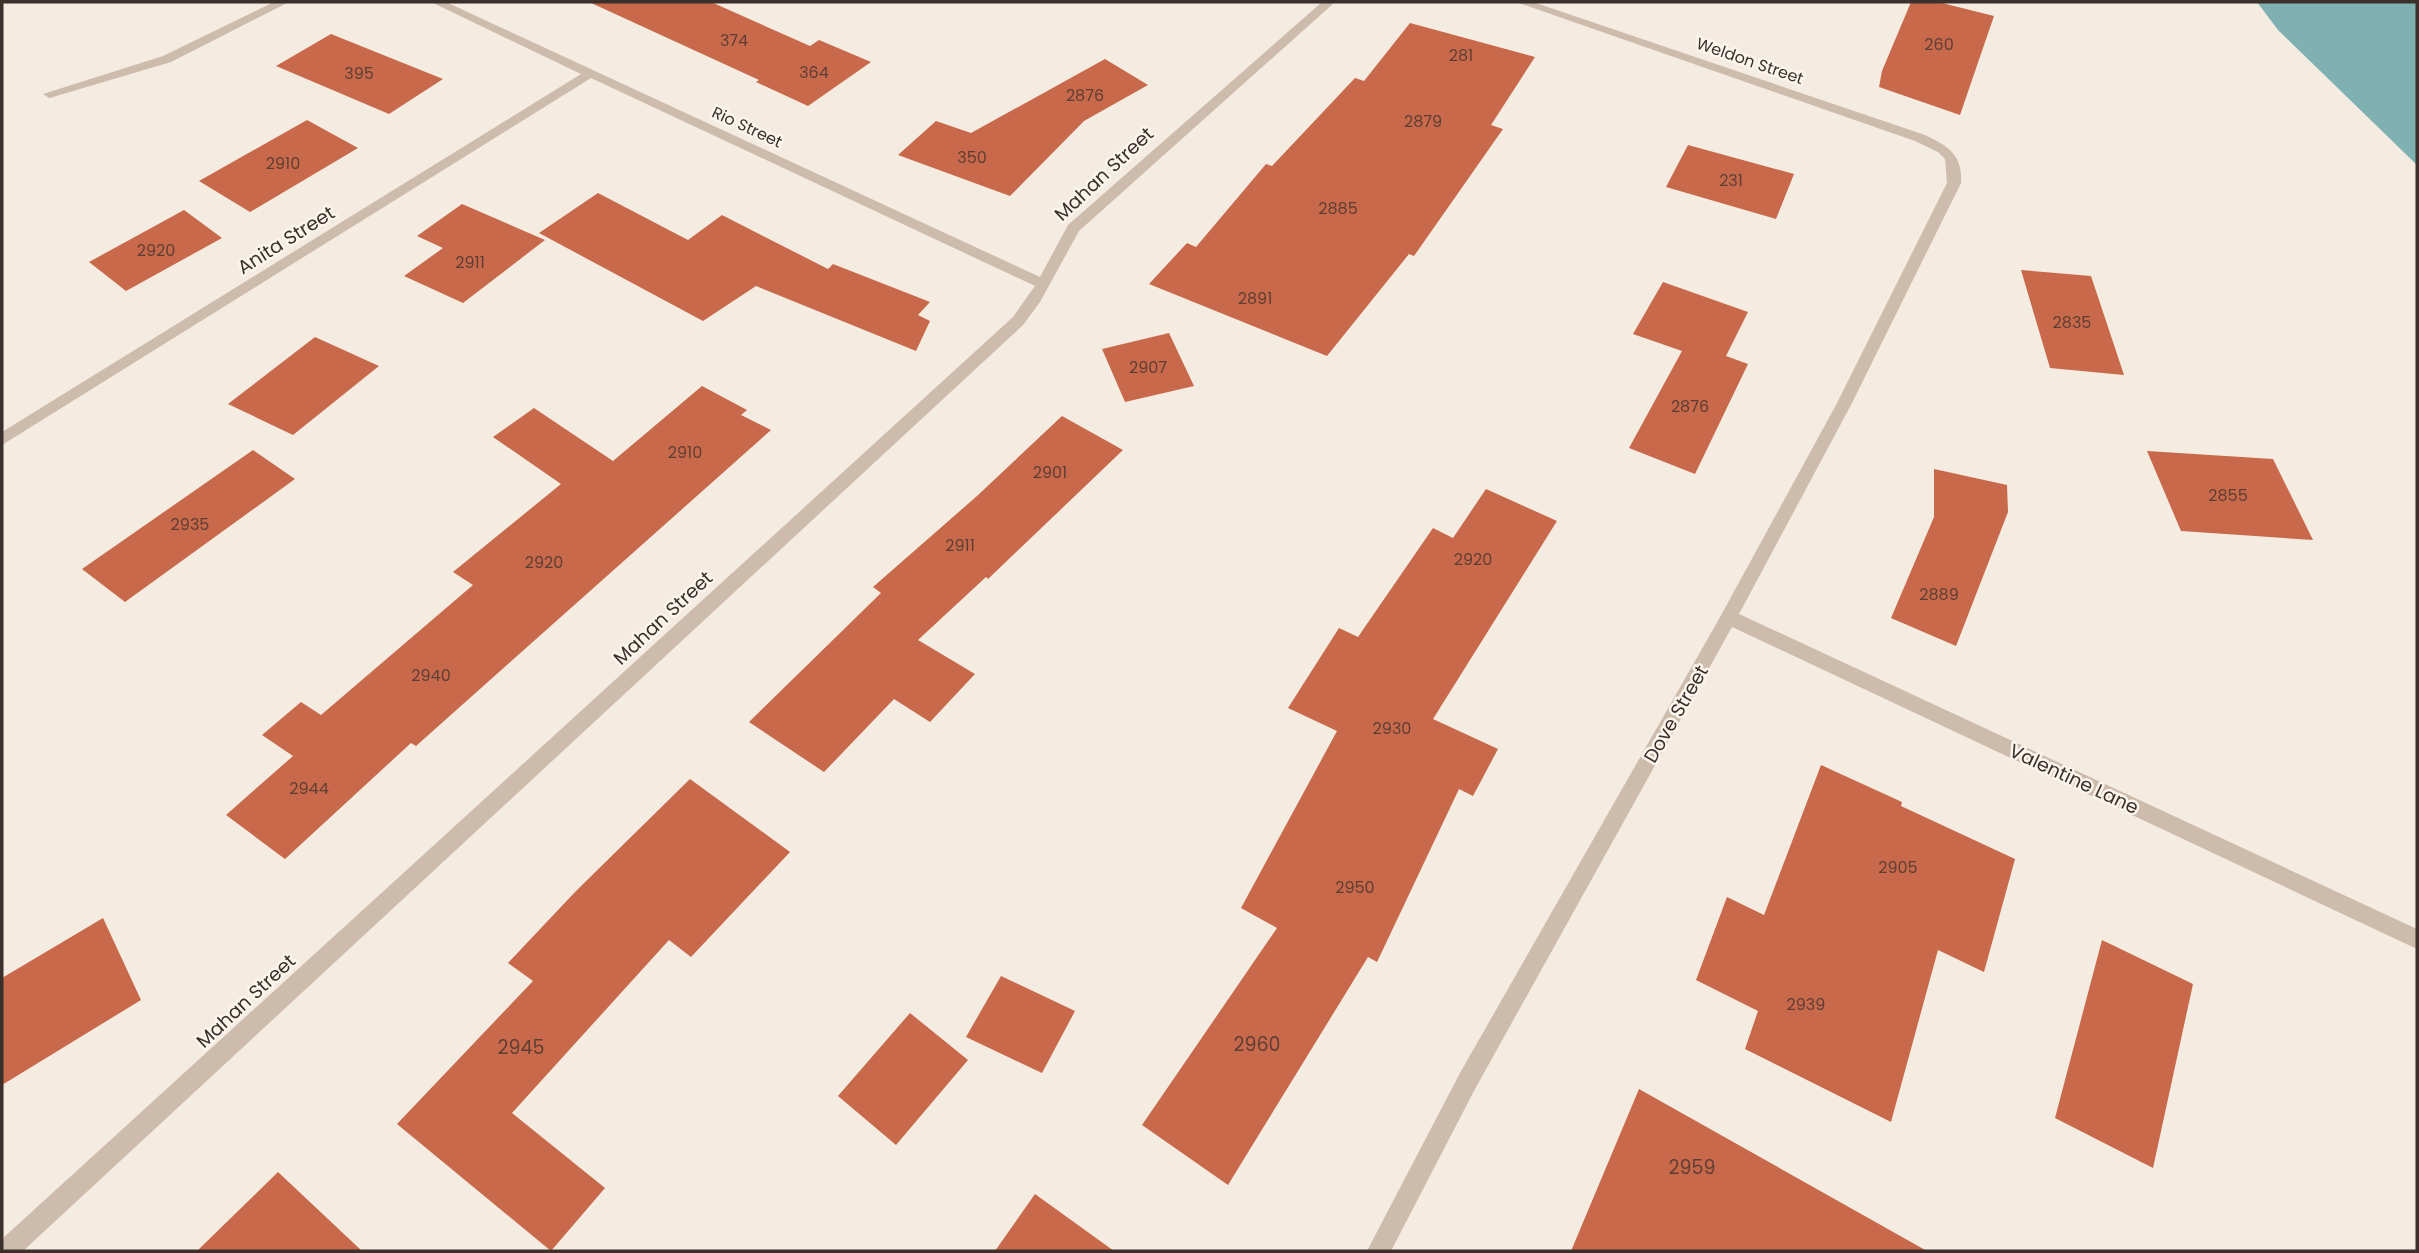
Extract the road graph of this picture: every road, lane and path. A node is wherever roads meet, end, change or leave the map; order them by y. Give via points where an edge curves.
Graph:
1 (283, 2) edge
2 (437, 2) edge
3 (1329, 2) edge
4 (1522, 2) edge
5 (591, 73) junction
6 (49, 94) dead end
7 (1957, 168) joint
8 (1043, 284) junction
9 (2, 439) edge
10 (1730, 618) junction
11 (2417, 939) edge
12 (6, 1251) edge
13 (1379, 1251) edge

1 - 6 street via 167,59
2 - 5 street, Rio Street
3 - 8 street, Mahan Street via 1081,220 1061,246
4 - 7 street, Weldon Street via 1920,138 1943,148
5 - 8 street, Rio Street
5 - 9 street, Anita Street
7 - 10 street, Dove Street via 1955,183 1893,313
8 - 12 street, Mahan Street via 1018,321
10 - 11 street, Valentine Lane
10 - 13 street, Dove Street via 1479,1059

